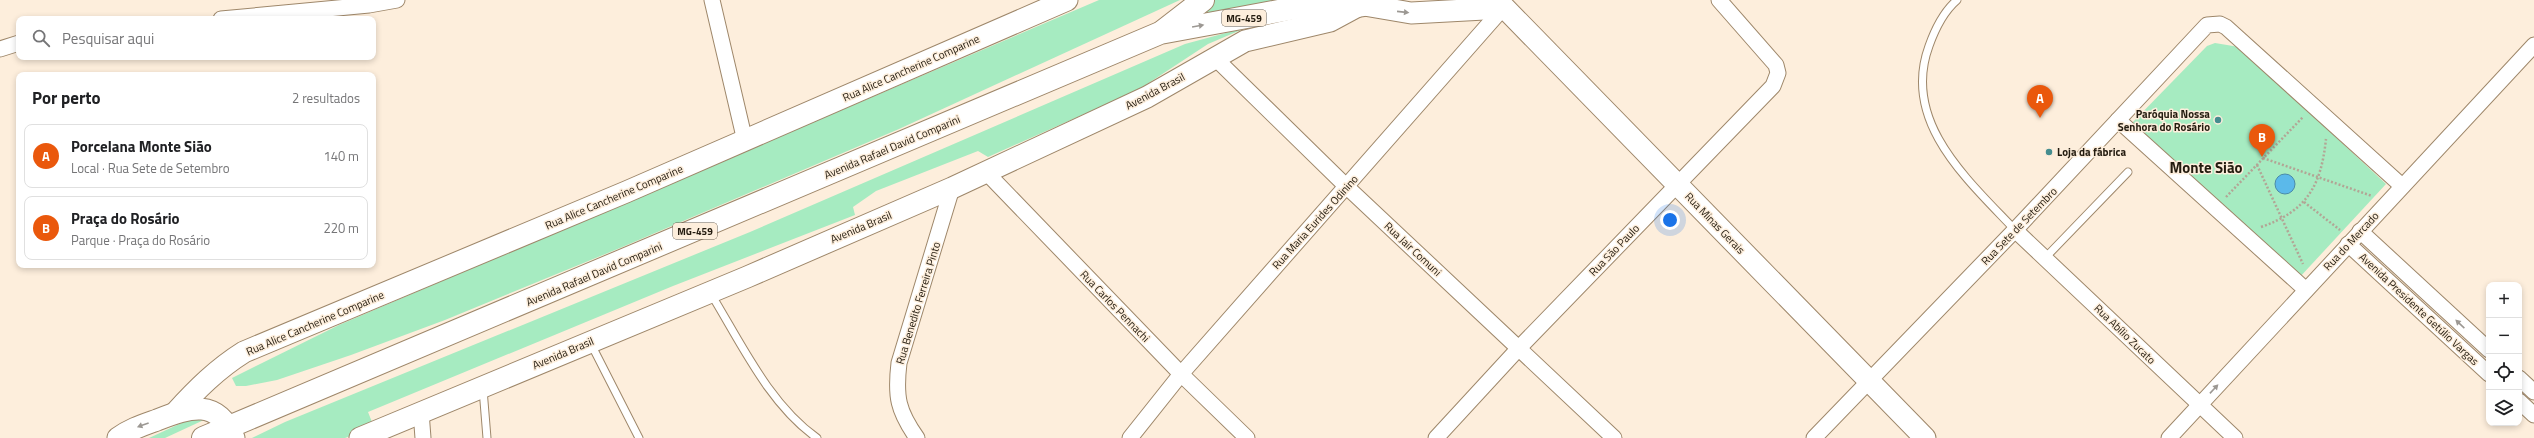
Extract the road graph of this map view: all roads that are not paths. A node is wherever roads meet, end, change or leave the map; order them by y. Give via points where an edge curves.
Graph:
1 (397, 0) edge
2 (712, 0) edge
3 (1066, 0) edge
4 (1203, 0) edge
5 (1719, 0) edge
6 (1957, 0) edge
7 (1325, 1) edge
8 (1501, 3) edge
9 (1366, 4) edge
10 (253, 16) edge
11 (1160, 33) junction
12 (16, 44) edge
13 (2534, 45) edge
14 (0, 48) edge
15 (1214, 58) junction
16 (2118, 120) junction
17 (745, 140) junction
18 (986, 172) junction
19 (2128, 172) dead end
20 (1678, 185) junction
21 (2402, 186) junction
22 (1347, 187) junction
23 (952, 188) junction
24 (2015, 230) junction
25 (2353, 238) junction
26 (2045, 258) junction
27 (2309, 287) junction
28 (710, 292) junction
29 (590, 342) junction
30 (1519, 348) junction
31 (2486, 348) edge
32 (2486, 371) edge
33 (1181, 374) junction
34 (1869, 380) junction
35 (2522, 381) edge
36 (483, 387) junction
37 (2534, 392) edge
38 (2199, 405) junction
39 (2522, 405) edge
40 (421, 412) junction
41 (175, 413) junction
42 (2534, 415) edge
43 (231, 432) edge
44 (118, 438) edge
45 (203, 438) edge
46 (360, 438) edge
47 (424, 438) edge
48 (488, 438) edge
49 (639, 438) edge
50 (817, 438) edge
51 (917, 438) edge
52 (1130, 438) edge
53 (1247, 438) edge
54 (1436, 438) edge
55 (1614, 438) edge
56 (1814, 438) edge
57 (1925, 438) edge
58 (2169, 438) edge
59 (2235, 438) edge

1 - 10 street
2 - 17 street
3 - 17 street, Rua Alice Cancherine Comparine
4 - 11 main road, Avenida Rafael David Comparini / MG-459
5 - 20 street, Rua São Paulo via 1772,58 1778,73 1773,86
6 - 24 lane via 1935,28 1923,61 1922,97 1934,131 1960,172
7 - 9 main road, Avenida Rafael David Comparini / MG-459
11 -> 7 main road, Avenida Rafael David Comparini / MG-459
9 -> 8 street via 1411,13
8 - 20 street, Rua Minas Gerais
8 - 22 street, Rua Maria Eurides Odinino
9 - 15 street, Avenida Brasil via 1325,23 1245,41
11 - 43 main road, Avenida Rafael David Comparini / MG-459
12 - 14 street
13 - 21 street, Rua do Mercado
15 - 18 street, Avenida Brasil via 1147,97
15 - 22 street, Rua Jair Comuni
16 - 21 street, Rua Sete de Setembro via 2200,31 2213,24 2226,27
16 - 24 street, Rua Sete de Setembro
16 - 27 street via 2244,233
17 - 41 street, Rua Alice Cancherine Comparine via 244,352 222,366
18 - 23 street, Avenida Brasil
18 - 33 street, Rua Carlos Pennachi
19 - 26 lane
20 - 30 street, Rua São Paulo
20 - 34 street, Rua Minas Gerais
21 - 25 street, Rua do Mercado
22 - 30 street, Rua Jair Comuni
22 - 33 street, Rua Maria Eurides Odinino
23 - 28 street, Avenida Brasil
23 - 51 street, Rua Benedito Ferreira Pinto via 899,363 896,386 899,408
24 - 26 street, Rua Abílio Zucato
24 - 34 street, Rua Sete de Setembro
25 - 27 street, Rua do Mercado
31 -> 25 street, Avenida Presidente Getúlio Vargas
25 - 32 street, Avenida Presidente Getúlio Vargas
26 - 38 street, Rua Abílio Zucato
38 -> 27 street, Rua do Mercado
28 - 29 street, Avenida Brasil
28 - 50 lane via 762,378 796,420
29 - 36 street, Avenida Brasil
29 - 49 lane
30 - 54 street, Rua São Paulo
30 - 55 street, Rua Jair Comuni
33 - 52 street, Rua Maria Eurides Odinino
33 - 53 street, Rua Carlos Pennachi
34 - 56 street, Rua Sete de Setembro
34 - 57 street, Rua Minas Gerais
35 - 37 street
36 - 40 street, Avenida Brasil
36 - 48 lane
38 - 58 street, Rua do Mercado
38 - 59 street, Rua Abílio Zucato
39 - 42 street
40 - 46 street, Avenida Brasil
40 - 47 street
41 - 43 street via 200,408 222,417
41 -> 44 street via 131,429
43 - 45 main road, Avenida Rafael David Comparini / MG-459

